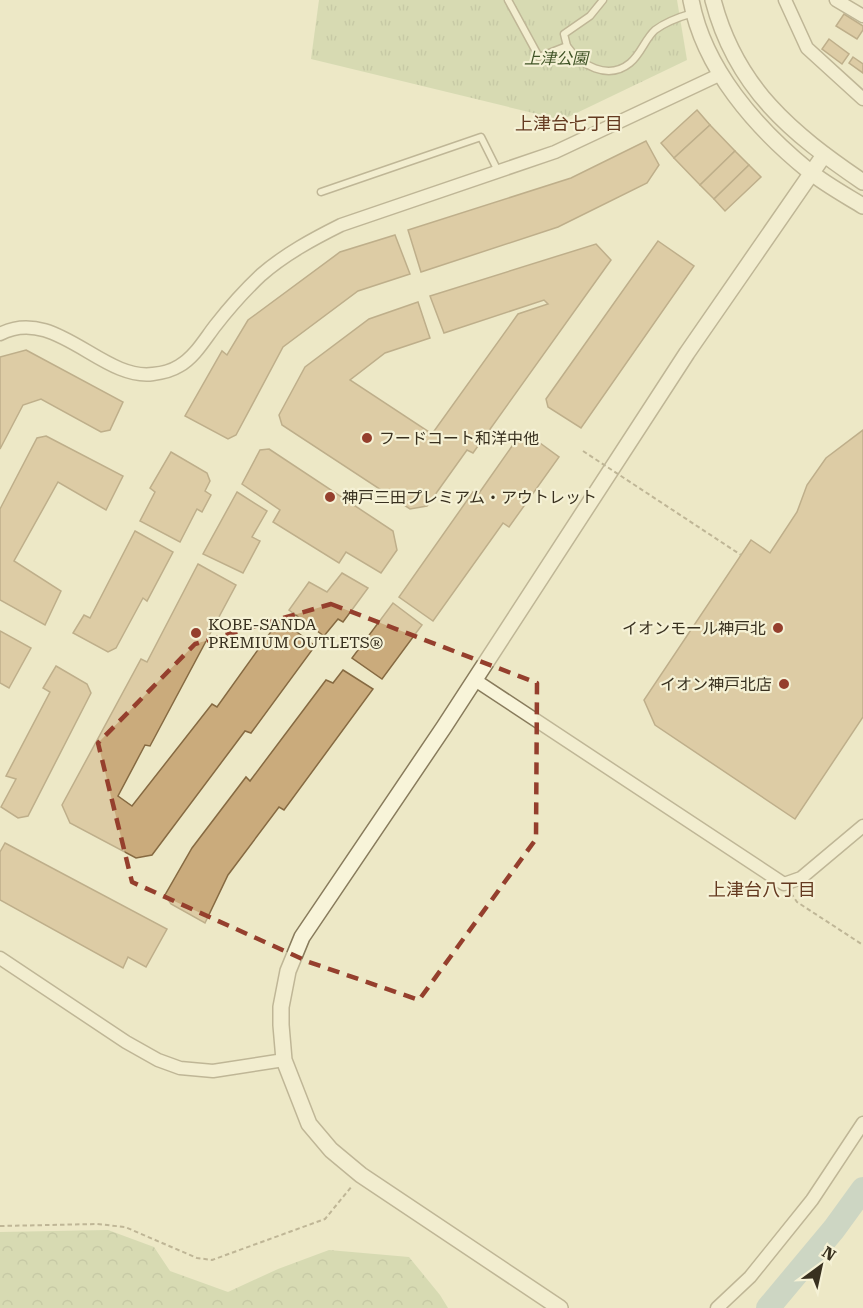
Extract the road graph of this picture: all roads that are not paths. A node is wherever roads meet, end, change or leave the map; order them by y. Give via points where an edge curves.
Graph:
1 (508, 0) edge
2 (603, 0) edge
3 (713, 0) edge
4 (785, 0) edge
5 (836, 0) edge
6 (692, 6) edge
7 (863, 16) edge
8 (567, 46) junction
9 (722, 74) junction
10 (863, 99) edge
11 (824, 155) junction
12 (498, 171) junction
13 (811, 172) junction
14 (863, 182) edge
15 (321, 192) dead end
16 (863, 206) edge
17 (0, 334) edge
18 (475, 680) junction
19 (863, 826) edge
20 (0, 958) edge
21 (284, 1060) junction
22 (863, 1123) edge
23 (560, 1308) edge
24 (717, 1308) edge

1 - 8 lane via 539,57
2 - 8 lane via 590,16 564,34
3 - 11 street via 720,27 745,74 781,120
4 - 10 street via 807,48
5 - 7 street
6 - 8 lane via 652,33 629,64 609,72 591,68
6 - 9 street via 706,46
9 - 12 street via 555,152
9 - 13 street via 758,123
11 - 13 street
11 - 14 street
12 - 15 lane via 481,137
12 - 17 street via 341,225 300,246 247,289 180,366 165,372 136,374 56,333 23,328
13 - 16 street
13 - 18 street via 687,353
18 - 19 street via 784,884 801,878
18 - 21 street via 302,937 288,971 281,1007
20 - 21 street via 126,1042 180,1068 213,1071
21 - 23 street via 309,1124 331,1150
22 - 24 street via 812,1200 750,1277

